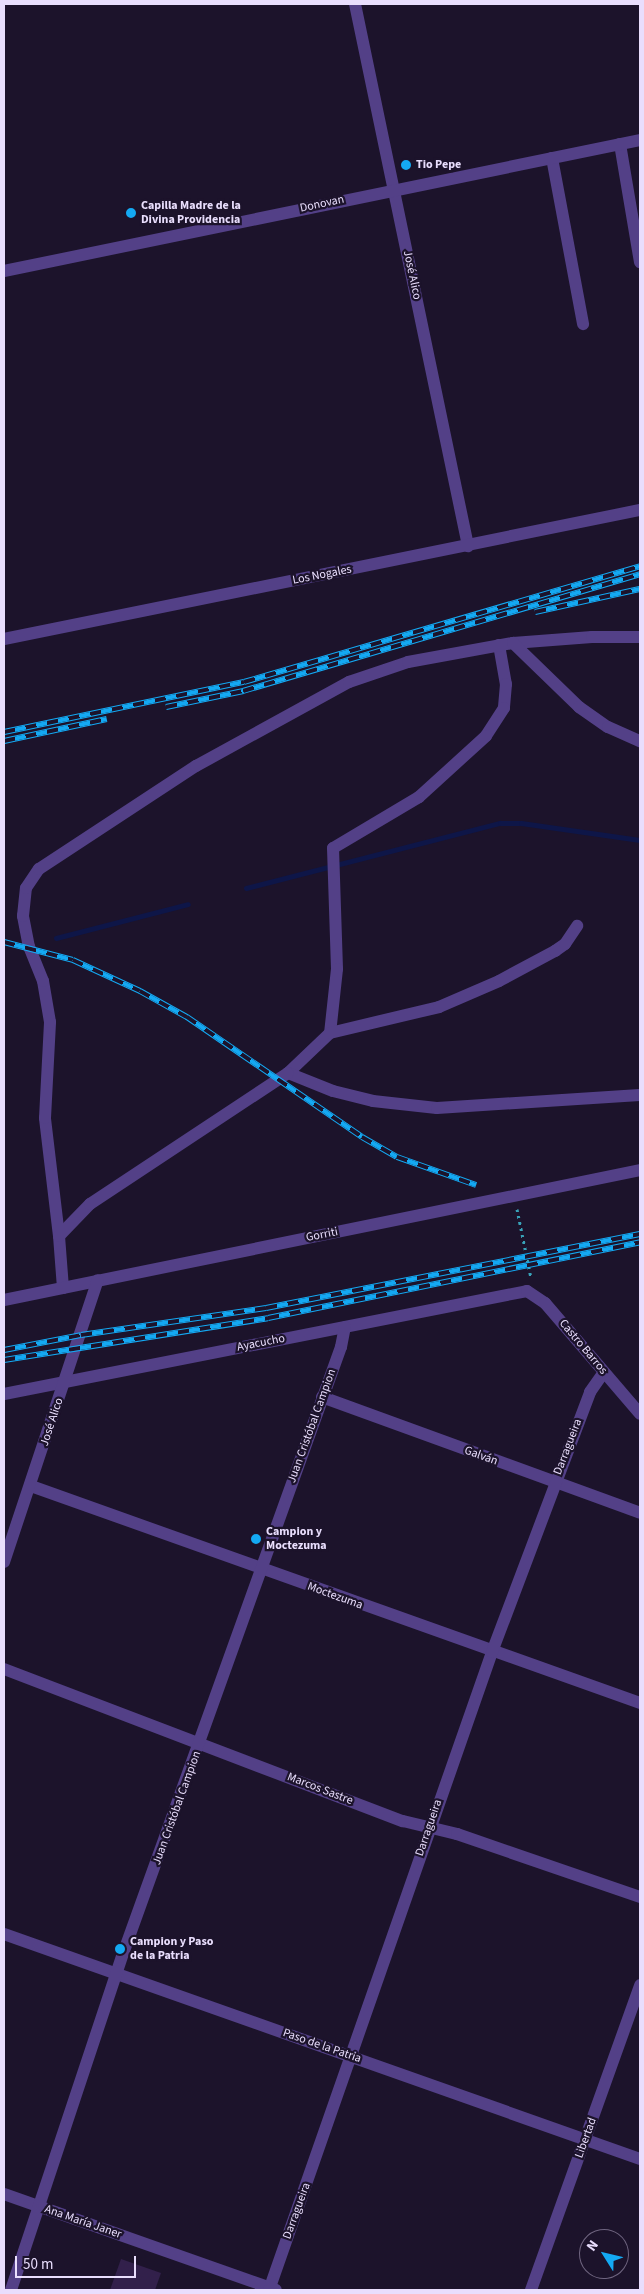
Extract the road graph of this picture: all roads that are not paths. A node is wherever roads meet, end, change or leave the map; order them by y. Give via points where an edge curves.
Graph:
1 (355, 4) edge
2 (640, 140) edge
3 (620, 144) junction
4 (552, 158) junction
5 (394, 188) junction
6 (640, 262) edge
7 (4, 271) edge
8 (583, 324) dead end
9 (640, 510) edge
10 (468, 546) junction
11 (640, 637) edge
12 (4, 639) edge
13 (513, 643) junction
14 (499, 645) junction
15 (640, 741) edge
16 (577, 926) dead end
17 (330, 1033) junction
18 (288, 1073) junction
19 (640, 1095) edge
20 (640, 1170) edge
21 (60, 1236) junction
22 (98, 1280) junction
23 (63, 1288) junction
24 (518, 1292) joint
25 (4, 1300) edge
26 (345, 1327) junction
27 (604, 1372) junction
28 (66, 1382) junction
29 (4, 1394) edge
30 (322, 1397) junction
31 (640, 1414) edge
32 (554, 1483) junction
33 (31, 1486) junction
34 (640, 1513) edge
35 (4, 1562) edge
36 (262, 1570) junction
37 (492, 1652) junction
38 (4, 1669) edge
39 (640, 1704) edge
40 (201, 1742) junction
41 (428, 1828) junction
42 (640, 1897) edge
43 (4, 1934) edge
44 (118, 1974) junction
45 (640, 1984) edge
46 (352, 2056) junction
47 (586, 2139) junction
48 (640, 2159) edge
49 (4, 2194) edge
50 (40, 2207) junction
51 (11, 2290) edge
52 (271, 2290) edge
53 (531, 2290) edge

1 - 5 street, José Alico
2 - 3 street, Donovan
3 - 4 street, Donovan
3 - 6 street
4 - 5 street, Donovan
4 - 8 street
5 - 7 street, Donovan
5 - 10 street, José Alico
9 - 10 street, Los Nogales
10 - 12 street, Los Nogales
11 - 13 street via 592,636
13 - 14 street
13 - 15 street via 579,706 608,727
14 - 17 street via 506,684 504,708 486,736 418,797 333,848 336,1004
14 - 21 street via 408,662 349,682 196,766 39,869 26,888 23,916 29,947 43,981 50,1022 46,1118
16 - 17 street via 565,944 555,951 499,981 439,1007
17 - 18 street
18 - 19 street via 333,1091 373,1101 437,1108
18 - 21 street via 90,1204
20 - 22 street, Gorriti
21 - 23 street
22 - 23 street, Gorriti
22 - 28 street, José Alico
23 - 25 street, Gorriti
24 - 26 street, Ayacucho
24 - 27 street, Castro Barros via 534,1294
26 - 28 street, Ayacucho
26 - 30 street, Juan Cristóbal Campion
27 - 31 street, Castro Barros
27 - 32 street, Darragueira via 590,1392
28 - 29 street, Ayacucho
28 - 33 street, José Alico
30 - 32 street, Galván
30 - 36 street, Juan Cristóbal Campion
32 - 34 street, Galván
32 - 37 street, Darragueira
33 - 35 street, José Alico
33 - 36 street, Moctezuma
36 - 37 street, Moctezuma
36 - 40 street, Juan Cristóbal Campion
37 - 39 street, Moctezuma
37 - 41 street, Darragueira
38 - 40 street, Marcos Sastre
40 - 41 street, Marcos Sastre via 402,1821
40 - 44 street, Juan Cristóbal Campion
41 - 42 street, Marcos Sastre via 457,1834
41 - 46 street, Darragueira
43 - 44 street, Paso de la Patria
44 - 46 street, Paso de la Patria
44 - 50 street, Juan Cristóbal Campion
45 - 47 street, Libertad
46 - 47 street, Paso de la Patria
46 - 52 street, Darragueira
47 - 48 street, Paso de la Patria
47 - 53 street, Libertad
49 - 50 street, Ana María Janer
50 - 51 street, Juan Cristóbal Campion
50 - 52 street, Ana María Janer

